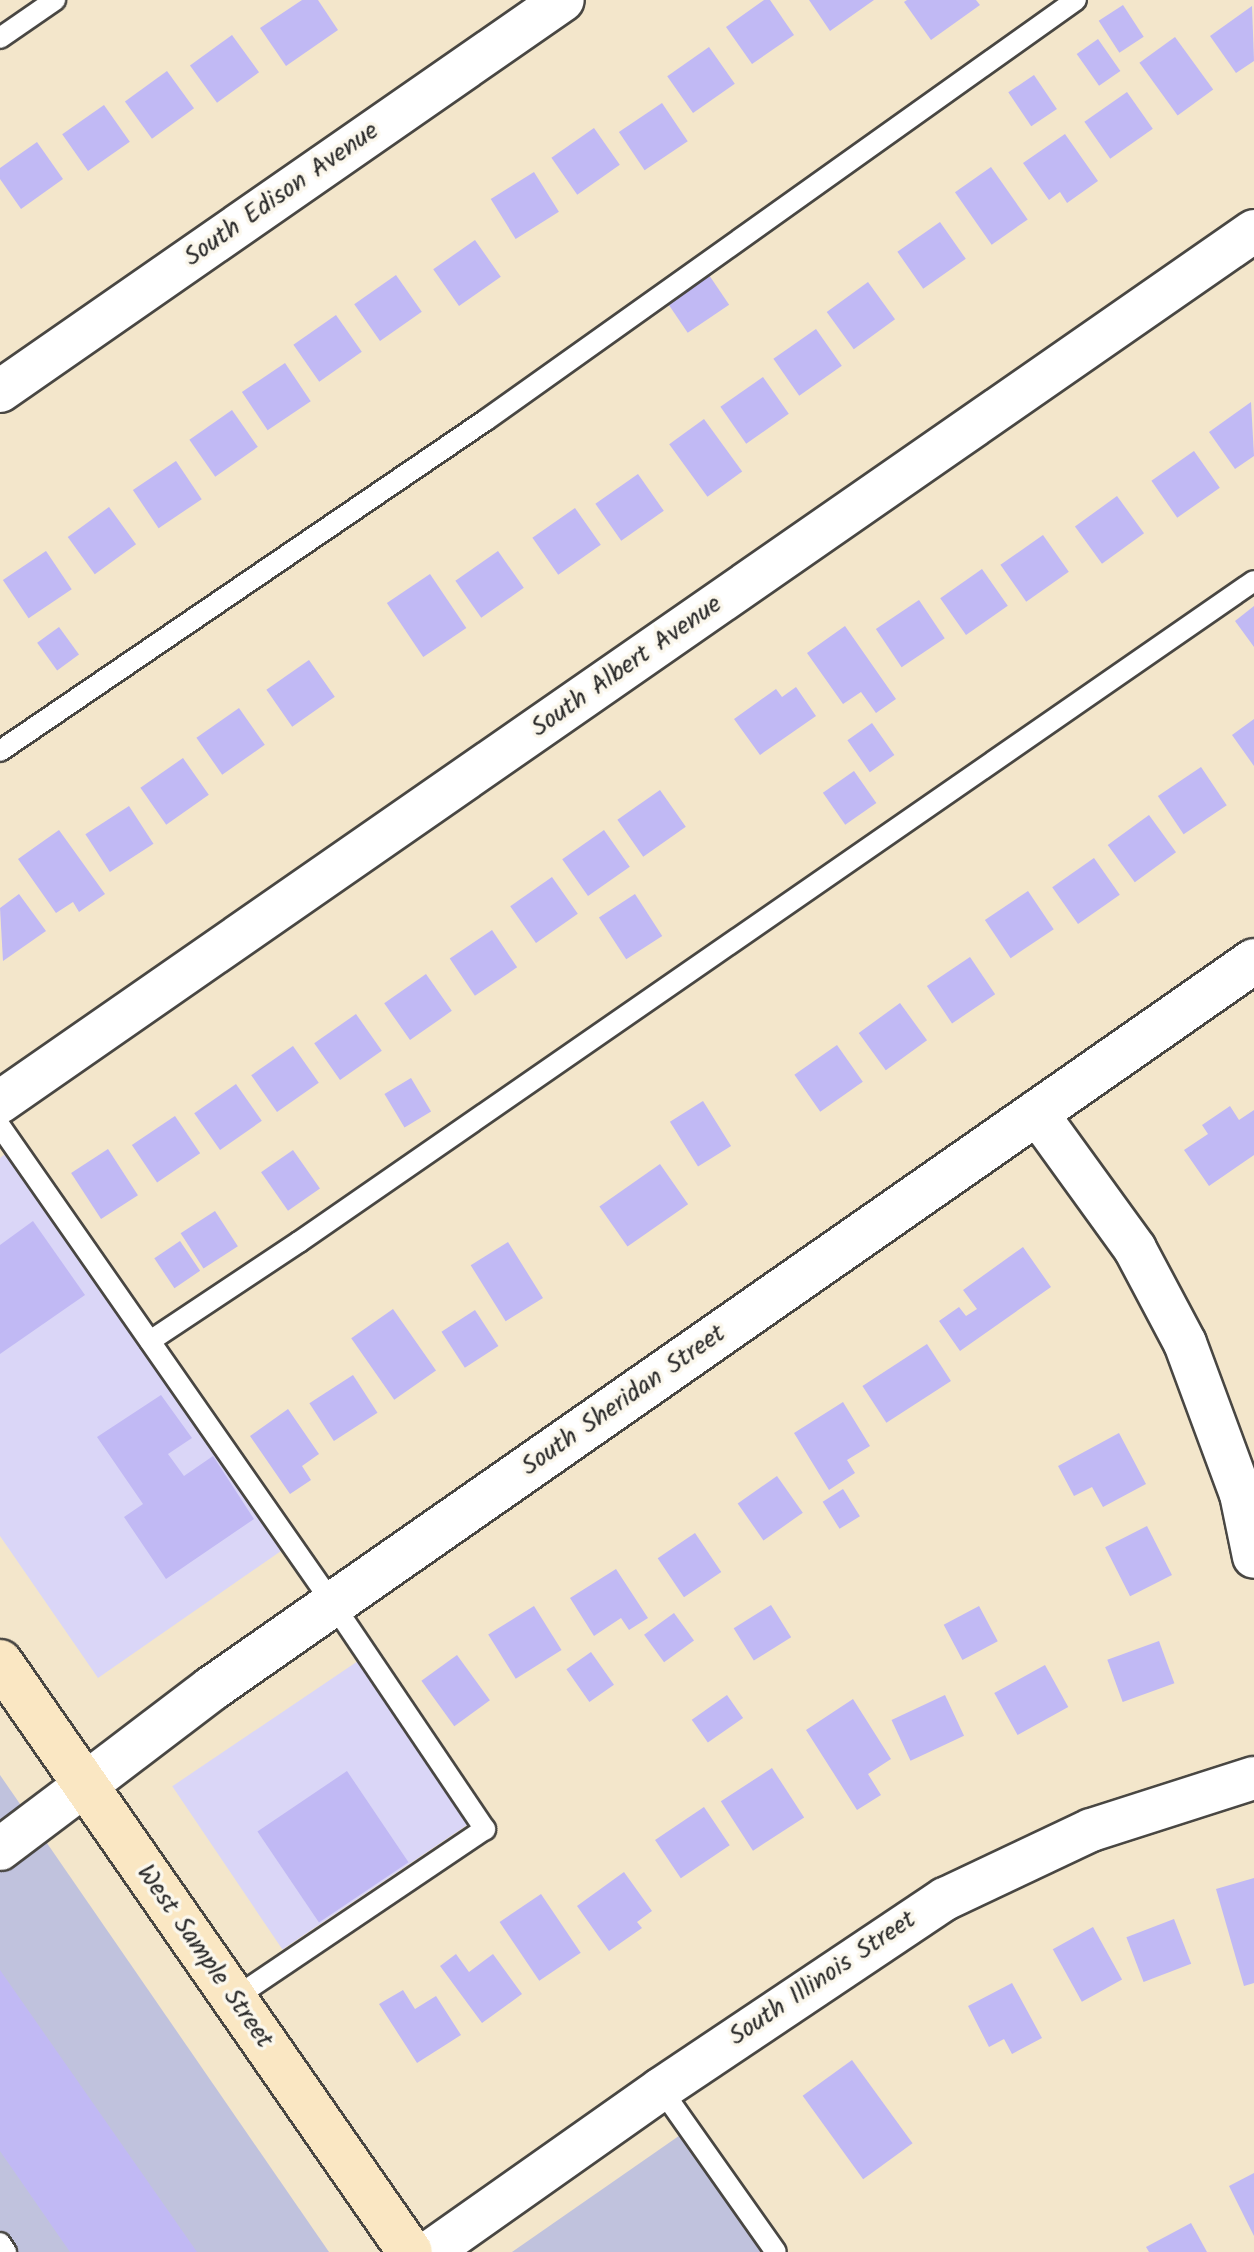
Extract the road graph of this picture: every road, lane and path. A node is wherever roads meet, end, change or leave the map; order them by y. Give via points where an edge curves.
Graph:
1 (55, 0) edge
2 (563, 0) edge
3 (1076, 0) edge
4 (0, 38) edge
5 (1254, 231) edge
6 (0, 391) edge
7 (1254, 581) edge
8 (0, 751) edge
9 (1254, 961) edge
10 (0, 1102) edge
11 (1036, 1112) junction
12 (0, 1126) edge
13 (150, 1341) junction
14 (1254, 1557) edge
15 (333, 1604) junction
16 (0, 1662) edge
17 (1254, 1778) edge
18 (85, 1785) junction
19 (0, 1849) edge
20 (233, 1999) junction
21 (661, 2089) junction
22 (0, 2243) edge
23 (6, 2252) edge
24 (410, 2252) edge
25 (430, 2252) edge
26 (776, 2252) edge

1 - 4 lane
2 - 6 street, South Edison Avenue
3 - 8 lane via 486,420
5 - 10 street, South Albert Avenue
7 - 13 lane
9 - 11 street, South Sheridan Street
11 - 14 street via 1135,1249 1185,1343 1241,1494
11 - 15 street, South Sheridan Street
12 - 13 lane
13 - 15 lane
15 - 18 street, South Sheridan Street
15 - 20 lane via 485,1829
16 - 18 main road, West Sample Street
17 - 21 street, South Illinois Street via 1091,1830 945,1899
18 - 19 street, South Sheridan Street
18 - 20 main road, West Sample Street
20 - 24 main road, West Sample Street
21 - 25 street, South Illinois Street
21 - 26 lane
22 - 23 lane

